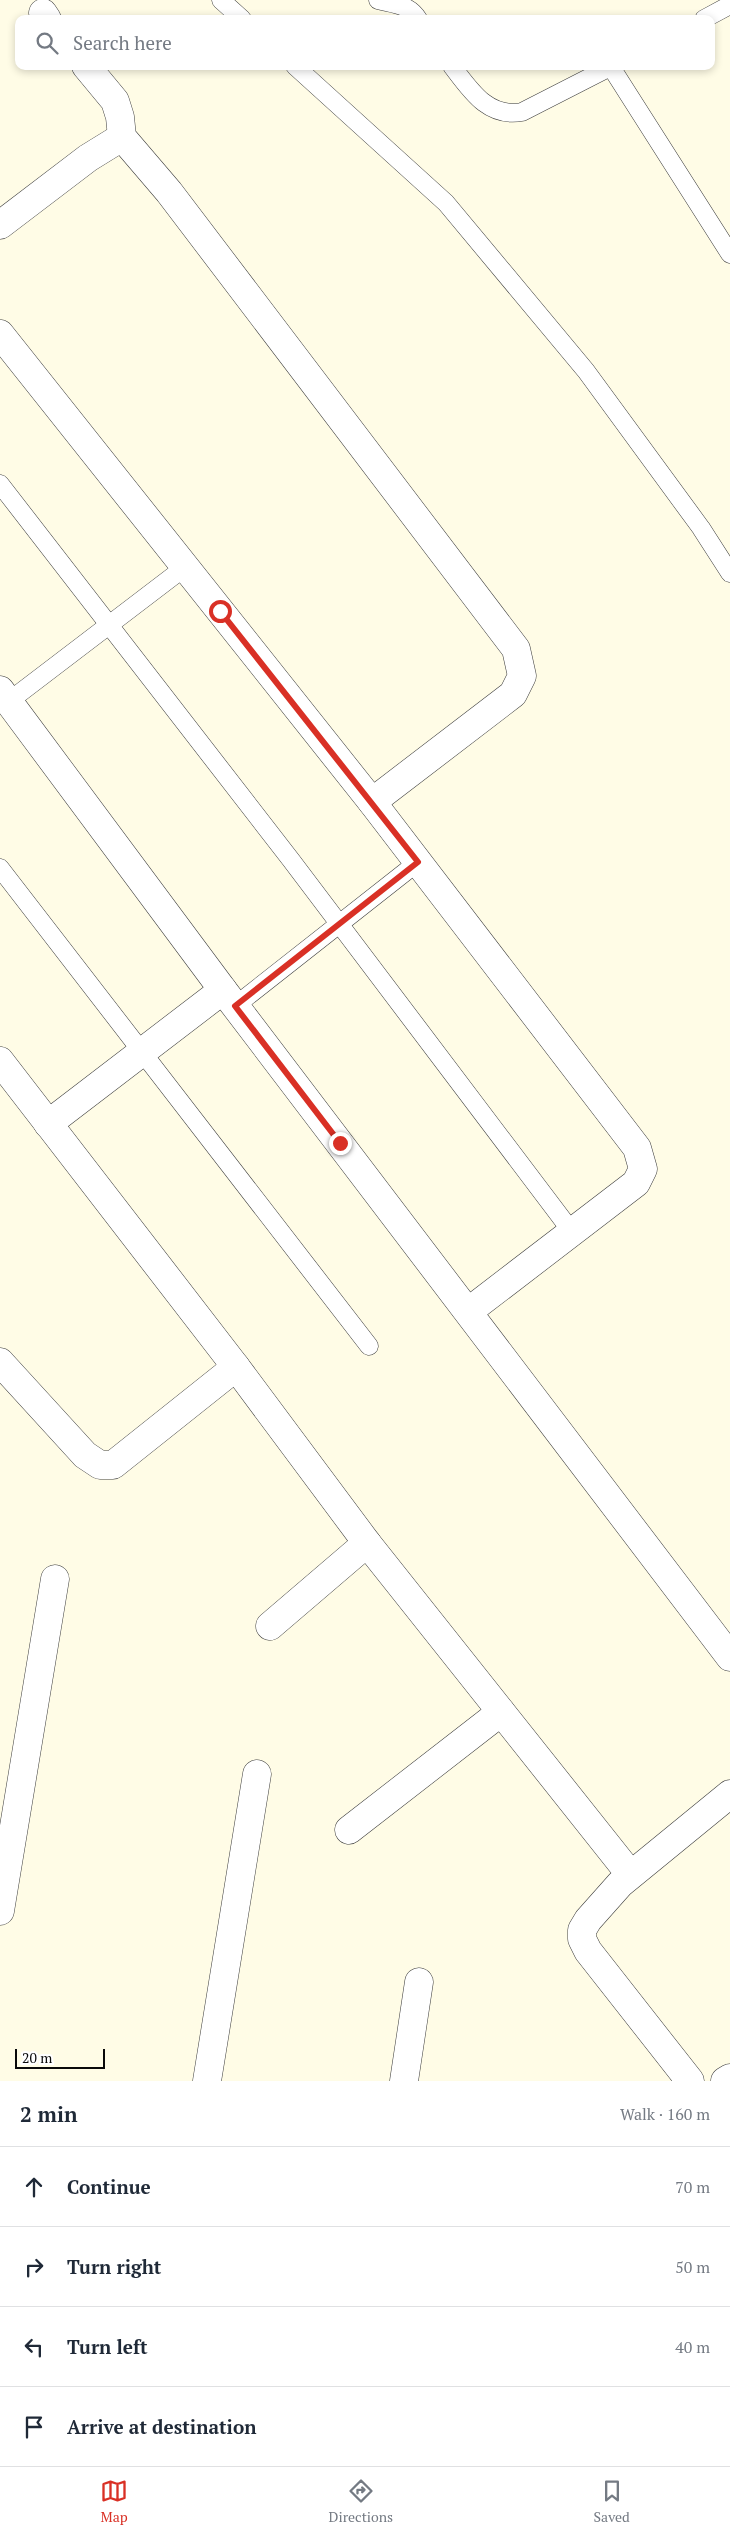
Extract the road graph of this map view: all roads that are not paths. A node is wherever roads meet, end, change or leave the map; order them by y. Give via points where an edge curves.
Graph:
1 (221, 0) edge
2 (378, 0) edge
3 (408, 3) edge
4 (730, 5) edge
5 (238, 15) edge
6 (416, 15) edge
7 (711, 15) edge
8 (89, 70) edge
9 (298, 70) edge
10 (455, 70) edge
11 (605, 70) edge
12 (613, 70) edge
13 (122, 136) junction
14 (0, 224) edge
15 (730, 254) edge
16 (0, 334) edge
17 (0, 484) edge
18 (185, 567) junction
19 (730, 573) edge
20 (109, 626) junction
21 (4, 696) edge
22 (372, 802) junction
23 (418, 862) junction
24 (0, 868) edge
25 (340, 925) junction
26 (229, 998) junction
27 (141, 1053) junction
28 (0, 1061) edge
29 (48, 1124) junction
30 (572, 1232) junction
31 (469, 1311) junction
32 (369, 1346) dead end
33 (0, 1362) edge
34 (236, 1367) junction
35 (367, 1544) junction
36 (55, 1579) dead end
37 (270, 1626) dead end
38 (730, 1657) edge
39 (501, 1712) junction
40 (257, 1774) dead end
41 (730, 1794) edge
42 (349, 1830) dead end
43 (630, 1874) junction
44 (0, 1911) edge
45 (419, 1982) dead end
46 (730, 2078) edge
47 (207, 2081) edge
48 (404, 2081) edge
49 (690, 2081) edge
50 (725, 2081) edge

1 - 5 lane
2 - 3 lane
3 - 6 lane
4 - 7 lane
8 - 13 street via 115,102
9 - 19 lane via 446,203 586,371 701,528
10 - 11 lane via 474,94 499,112 508,114 522,112
12 - 15 lane
13 - 14 street
13 - 22 street via 169,192 516,650 522,676 513,694
16 - 18 street
17 - 20 lane
18 - 20 lane
18 - 22 street
20 - 21 lane
20 - 25 lane
21 - 26 street
22 - 23 street
23 - 25 lane
23 - 30 street via 637,1148 643,1169 636,1183
24 - 27 lane
25 - 26 lane
25 - 30 lane
26 - 27 street
26 - 31 street
27 - 29 street
27 - 32 lane
28 - 29 street
29 - 34 street
30 - 31 street
31 - 38 street
33 - 34 street via 85,1455 100,1465 113,1465
34 - 35 street
35 - 37 street
35 - 39 street
36 - 44 street
39 - 42 street
39 - 43 street
40 - 47 street
41 - 43 street
43 - 49 street via 588,1920 582,1930 582,1939 588,1952
45 - 48 street
46 - 50 street

